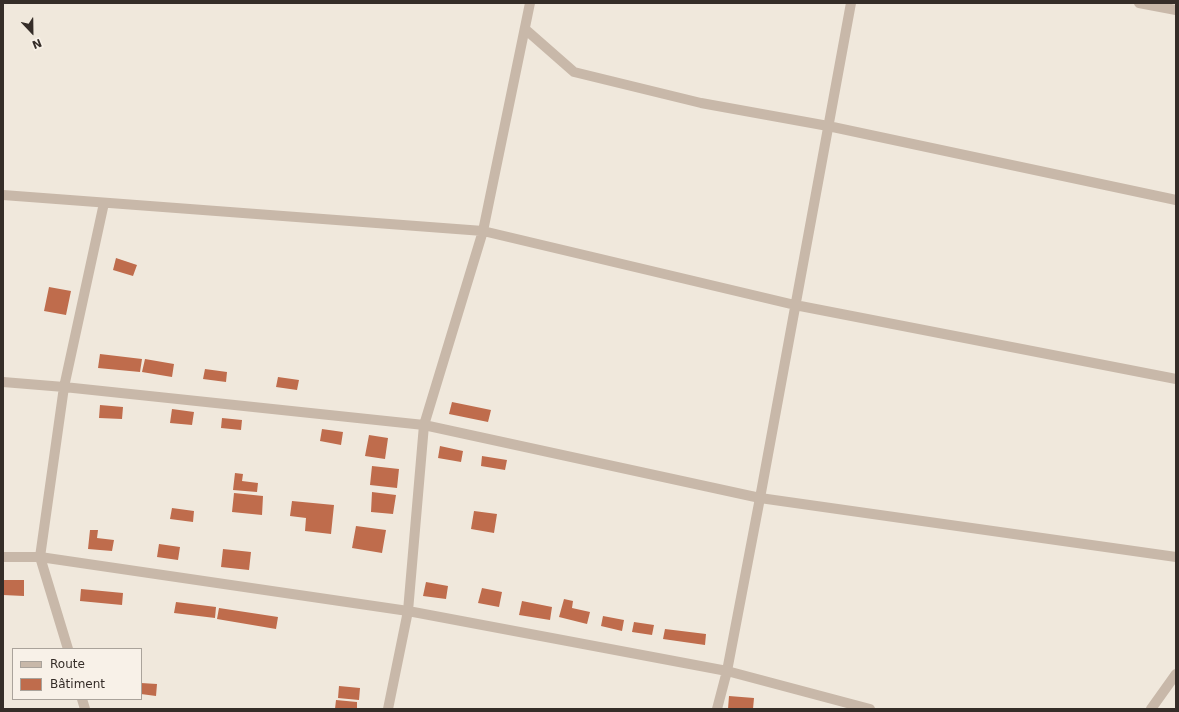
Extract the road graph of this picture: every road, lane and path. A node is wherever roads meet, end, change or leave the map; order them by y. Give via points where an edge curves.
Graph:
1 (530, 3) edge
2 (851, 3) edge
3 (1139, 3) edge
4 (1176, 10) edge
5 (525, 29) junction
6 (828, 126) junction
7 (3, 195) edge
8 (1176, 200) edge
9 (104, 203) junction
10 (483, 231) junction
11 (795, 305) junction
12 (1176, 379) edge
13 (3, 382) edge
14 (64, 387) junction
15 (424, 425) junction
16 (760, 498) junction
17 (3, 557) edge
18 (40, 557) junction
19 (1176, 557) edge
20 (408, 611) junction
21 (68, 648) edge
22 (727, 671) junction
23 (1176, 674) edge
24 (388, 709) edge
25 (717, 709) edge
26 (870, 709) edge
27 (1151, 709) edge

1 - 5 street
2 - 6 street
3 - 4 street
5 - 6 street via 574,72 701,103
5 - 10 street
6 - 8 street
6 - 11 street
7 - 9 street
9 - 10 street
9 - 14 street
10 - 11 street
10 - 15 street
11 - 12 street
11 - 16 street
13 - 14 street
14 - 15 street
14 - 18 street
15 - 16 street
15 - 20 street
16 - 19 street
16 - 22 street
17 - 18 street
18 - 20 street
18 - 21 street
20 - 22 street
20 - 24 street
22 - 25 street
22 - 26 street
23 - 27 street

